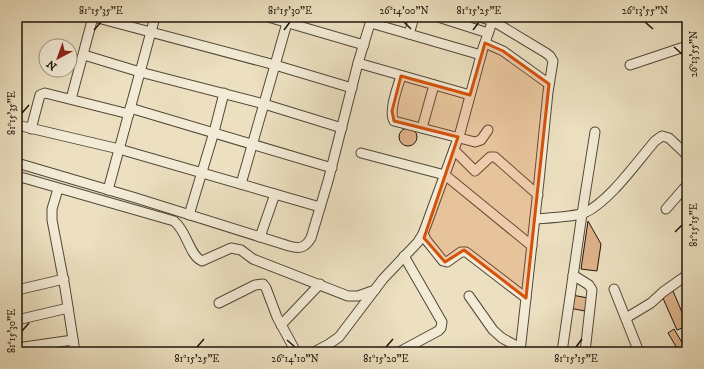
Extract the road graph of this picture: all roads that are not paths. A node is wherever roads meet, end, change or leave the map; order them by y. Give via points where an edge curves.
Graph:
1 (94, 17) edge
2 (155, 17) edge
3 (268, 17) edge
4 (414, 17) edge
5 (438, 17) edge
6 (480, 17) edge
7 (493, 19) edge
8 (372, 20) edge
9 (287, 23) junction
10 (151, 32) junction
11 (488, 33) junction
12 (409, 34) junction
13 (484, 43) junction
14 (364, 45) junction
15 (687, 46) edge
16 (84, 55) junction
17 (481, 55) junction
18 (358, 64) junction
19 (630, 64) dead end
20 (275, 65) junction
21 (140, 72) junction
22 (401, 76) junction
23 (549, 84) junction
24 (434, 85) junction
25 (352, 88) junction
26 (224, 93) junction
27 (470, 95) junction
28 (71, 99) junction
29 (264, 104) junction
30 (129, 111) junction
31 (17, 125) edge
32 (31, 128) junction
33 (342, 128) junction
34 (422, 128) junction
35 (488, 130) dead end
36 (214, 132) junction
37 (595, 132) dead end
38 (458, 137) junction
39 (252, 143) junction
40 (119, 150) junction
41 (454, 150) junction
42 (361, 153) dead end
43 (687, 155) edge
44 (17, 163) edge
45 (332, 168) junction
46 (202, 173) junction
47 (445, 175) junction
48 (17, 176) edge
49 (240, 184) junction
50 (687, 185) edge
51 (58, 189) junction
52 (108, 190) junction
53 (275, 194) junction
54 (538, 195) junction
55 (320, 207) junction
56 (666, 209) dead end
57 (582, 214) junction
58 (189, 215) junction
59 (535, 219) junction
60 (423, 234) junction
61 (260, 237) junction
62 (532, 246) junction
63 (404, 256) junction
64 (573, 275) junction
65 (687, 275) edge
66 (64, 279) junction
67 (320, 284) junction
68 (614, 289) dead end
69 (17, 290) edge
70 (375, 290) junction
71 (469, 296) dead end
72 (526, 298) junction
73 (219, 303) dead end
74 (68, 308) junction
75 (626, 318) junction
76 (17, 320) edge
77 (281, 325) junction
78 (74, 340) junction
79 (17, 348) edge
80 (520, 350) edge
81 (75, 352) edge
82 (296, 352) edge
83 (314, 352) edge
84 (399, 352) edge
85 (562, 352) edge
86 (586, 352) edge
87 (639, 352) edge

1 - 10 street
1 - 16 street
2 - 10 street
3 - 9 street
4 - 12 street
5 - 11 street
6 - 7 street
7 - 11 street
7 - 23 street via 550,56 553,61
8 - 12 street
8 - 14 street
9 - 14 street
9 - 20 street
10 - 20 street
10 - 21 street
11 - 13 street
12 - 17 street
13 - 17 street
13 - 23 street via 504,51
14 - 18 street
15 - 19 street
16 - 21 street
16 - 28 street
17 - 27 street
18 - 22 street
18 - 25 street
20 - 25 street
20 - 29 street
21 - 26 street
21 - 30 street
22 - 24 street
22 - 34 street via 392,118 397,122
23 - 54 street
24 - 27 street
24 - 34 street
25 - 33 street
26 - 29 street
26 - 36 street
27 - 38 street
28 - 30 street
28 - 32 street via 45,93 40,95
29 - 33 street
29 - 39 street
30 - 36 street
30 - 40 street
31 - 32 street
32 - 40 street
33 - 45 street
34 - 38 street
35 - 38 street via 478,142
36 - 39 street
36 - 46 street
37 - 57 street
38 - 41 street
39 - 45 street
39 - 49 street
40 - 46 street
40 - 52 street
41 - 47 street
41 - 54 street via 475,171 490,157 496,157
42 - 47 street
43 - 57 street via 669,138 662,136 612,191
44 - 52 street
45 - 55 street
46 - 49 street
46 - 58 street
47 - 60 street
47 - 62 street
48 - 51 street
49 - 53 street
50 - 56 street
51 - 66 street via 52,209 52,220
51 - 67 street via 174,221 182,229 195,256 202,261 236,248 253,259
52 - 58 street
53 - 55 street
53 - 61 street
54 - 59 street
55 - 61 street via 311,238 303,248
57 - 59 street
57 - 64 street
58 - 61 street
59 - 62 street
60 - 63 street
60 - 72 street via 443,261 447,262 461,252 466,252
62 - 72 street
63 - 70 street
63 - 84 street via 442,322 438,331
64 - 85 street
64 - 86 street via 589,285 592,290
65 - 75 street via 651,303
66 - 69 street
66 - 74 street
67 - 70 street via 354,297
67 - 77 street
68 - 75 street
70 - 83 street via 339,337
71 - 80 street via 493,330
72 - 80 street
73 - 77 street via 255,285 263,284
74 - 76 street
74 - 78 street
75 - 87 street
77 - 82 street
78 - 79 street
78 - 81 street

